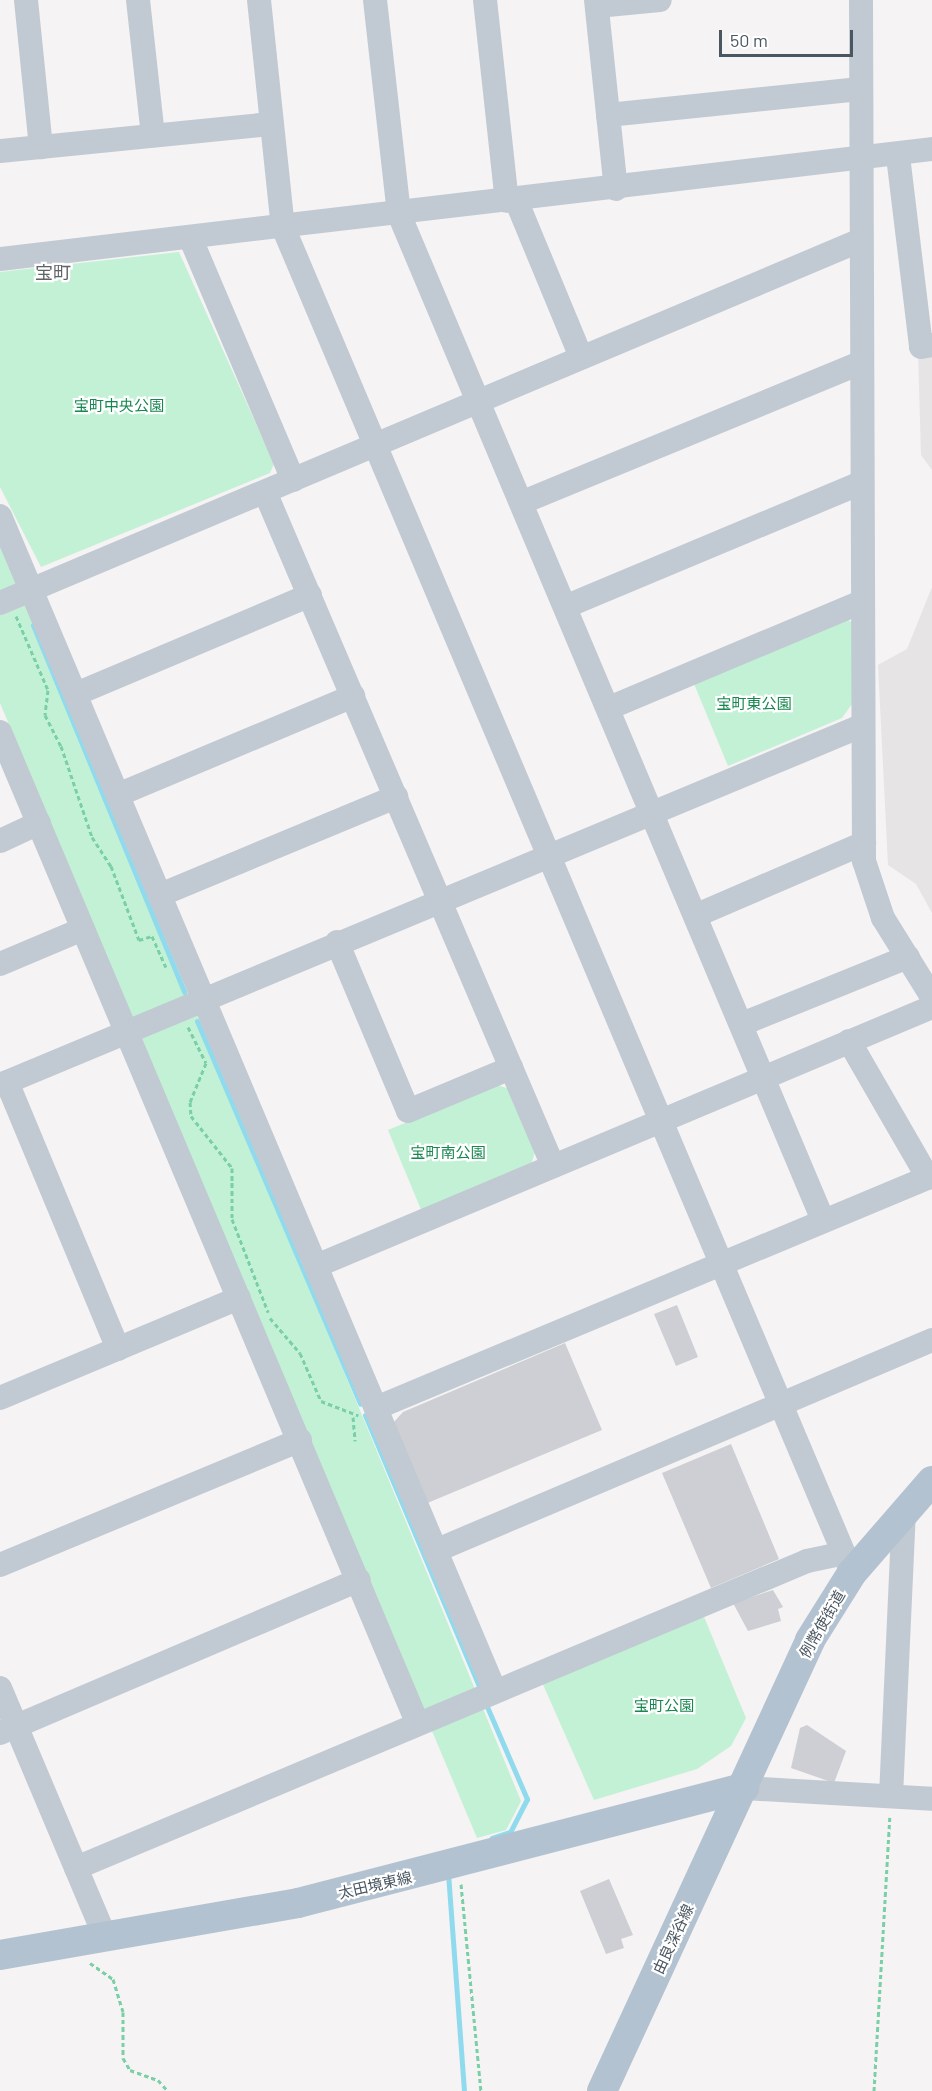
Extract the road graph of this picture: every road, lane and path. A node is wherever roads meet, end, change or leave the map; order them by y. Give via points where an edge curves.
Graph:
1 (26, 0) edge
2 (138, 0) edge
3 (259, 0) edge
4 (375, 0) edge
5 (485, 0) edge
6 (660, 0) edge
7 (861, 0) edge
8 (597, 3) edge
9 (860, 89) junction
10 (608, 115) junction
11 (272, 123) junction
12 (153, 135) junction
13 (40, 147) junction
14 (932, 149) edge
15 (0, 151) edge
16 (898, 156) junction
17 (860, 162) junction
18 (616, 189) junction
19 (512, 201) junction
20 (399, 214) junction
21 (283, 227) junction
22 (190, 237) junction
23 (861, 240) junction
24 (0, 259) edge
25 (932, 345) edge
26 (581, 357) junction
27 (861, 363) junction
28 (480, 400) junction
29 (372, 445) junction
30 (293, 480) junction
31 (861, 483) junction
32 (265, 492) junction
33 (523, 502) junction
34 (0, 516) edge
35 (32, 590) junction
36 (310, 595) junction
37 (861, 602) junction
38 (0, 603) edge
39 (567, 606) junction
40 (76, 694) junction
41 (353, 696) junction
42 (609, 708) junction
43 (861, 726) junction
44 (0, 732) edge
45 (120, 794) junction
46 (396, 797) junction
47 (652, 810) junction
48 (39, 824) junction
49 (0, 841) edge
50 (864, 843) junction
51 (547, 854) junction
52 (160, 895) junction
53 (440, 898) junction
54 (697, 915) junction
55 (83, 929) junction
56 (337, 942) junction
57 (908, 957) junction
58 (0, 964) edge
59 (932, 997) edge
60 (205, 1000) junction
61 (932, 1007) edge
62 (742, 1024) junction
63 (126, 1033) junction
64 (849, 1041) junction
65 (511, 1068) junction
66 (765, 1077) junction
67 (4, 1083) edge
68 (659, 1122) junction
69 (553, 1166) junction
70 (930, 1177) edge
71 (823, 1220) junction
72 (718, 1265) junction
73 (316, 1266) junction
74 (239, 1298) junction
75 (932, 1340) edge
76 (118, 1349) junction
77 (1, 1395) edge
78 (778, 1407) junction
79 (376, 1408) junction
80 (353, 1417) dead end
81 (300, 1440) junction
82 (355, 1441) dead end
83 (932, 1481) edge
84 (904, 1511) junction
85 (435, 1551) junction
86 (846, 1564) junction
87 (0, 1565) edge
88 (359, 1580) junction
89 (0, 1688) edge
90 (495, 1691) junction
91 (417, 1722) junction
92 (8, 1729) edge
93 (744, 1788) junction
94 (891, 1796) junction
95 (932, 1798) edge
96 (452, 1866) junction
97 (76, 1868) junction
98 (105, 1937) junction
99 (53, 1946) junction
100 (0, 1955) edge
101 (168, 2091) edge
102 (481, 2091) edge
103 (602, 2091) edge
104 (874, 2091) edge

1 - 13 street
2 - 12 street
3 - 11 street
4 - 20 street
5 - 19 street
6 - 8 street
7 - 9 street
8 - 10 street
9 - 10 street
9 - 17 street
10 - 18 street
11 - 12 street
11 - 21 street
12 - 13 street
13 - 15 street
14 - 16 street
16 - 17 street
16 - 25 street via 921,347
17 - 18 street
17 - 23 street
18 - 19 street
19 - 20 street
19 - 26 street
20 - 21 street
20 - 28 street
21 - 22 street
21 - 29 street
22 - 24 street
22 - 30 street
23 - 26 street
23 - 27 street
26 - 28 street
27 - 31 street
27 - 33 street
28 - 29 street
28 - 33 street
29 - 30 street
29 - 51 street
30 - 32 street
31 - 37 street
31 - 39 street
32 - 35 street
32 - 36 street
33 - 39 street
34 - 35 street
35 - 38 street
35 - 40 street
36 - 40 street
36 - 41 street
37 - 42 street
37 - 43 street
39 - 42 street
40 - 45 street
41 - 45 street
41 - 46 street
42 - 47 street
43 - 47 street
43 - 50 street
44 - 48 street
45 - 52 street
46 - 52 street
46 - 53 street
47 - 51 street
47 - 54 street
48 - 49 street
48 - 55 street
50 - 54 street
50 - 57 street via 872,891
51 - 53 street
51 - 68 street
52 - 60 street
53 - 56 street
53 - 65 street
54 - 62 street
55 - 58 street
55 - 63 street
56 - 60 street
56 - 65 street via 408,1110
57 - 59 street
57 - 62 street
60 - 63 street
60 - 73 street
61 - 64 street
62 - 66 street
63 - 67 street
63 - 74 street
64 - 66 street
64 - 70 street
65 - 69 street
66 - 68 street
66 - 71 street
67 - 76 street
68 - 69 street
68 - 72 street
69 - 73 street
70 - 71 street
71 - 72 street
72 - 78 street
72 - 79 street
73 - 79 street
74 - 76 street
74 - 81 street
75 - 78 street
76 - 77 street
78 - 85 street
78 - 86 street
79 - 85 street
80 - 82 path
81 - 87 street
81 - 88 street
83 - 84 main road, 例幣使街道
84 - 86 main road, 例幣使街道
84 - 94 street
85 - 90 street
86 - 90 street via 807,1561
86 - 93 main road, 例幣使街道
88 - 91 street
88 - 92 street
89 - 92 street
90 - 91 street
91 - 97 street
92 - 97 street
93 - 94 street
93 - 96 main road, 太田境東線
93 - 103 main road, 由良深谷線
94 - 95 street
94 - 104 path
96 - 98 main road, 太田境東線 via 297,1903
96 - 102 path
97 - 98 street
98 - 99 main road, 太田境東線
99 - 100 main road, 太田境東線
99 - 101 path via 113,1979 123,2012 123,2058 130,2070 158,2080

